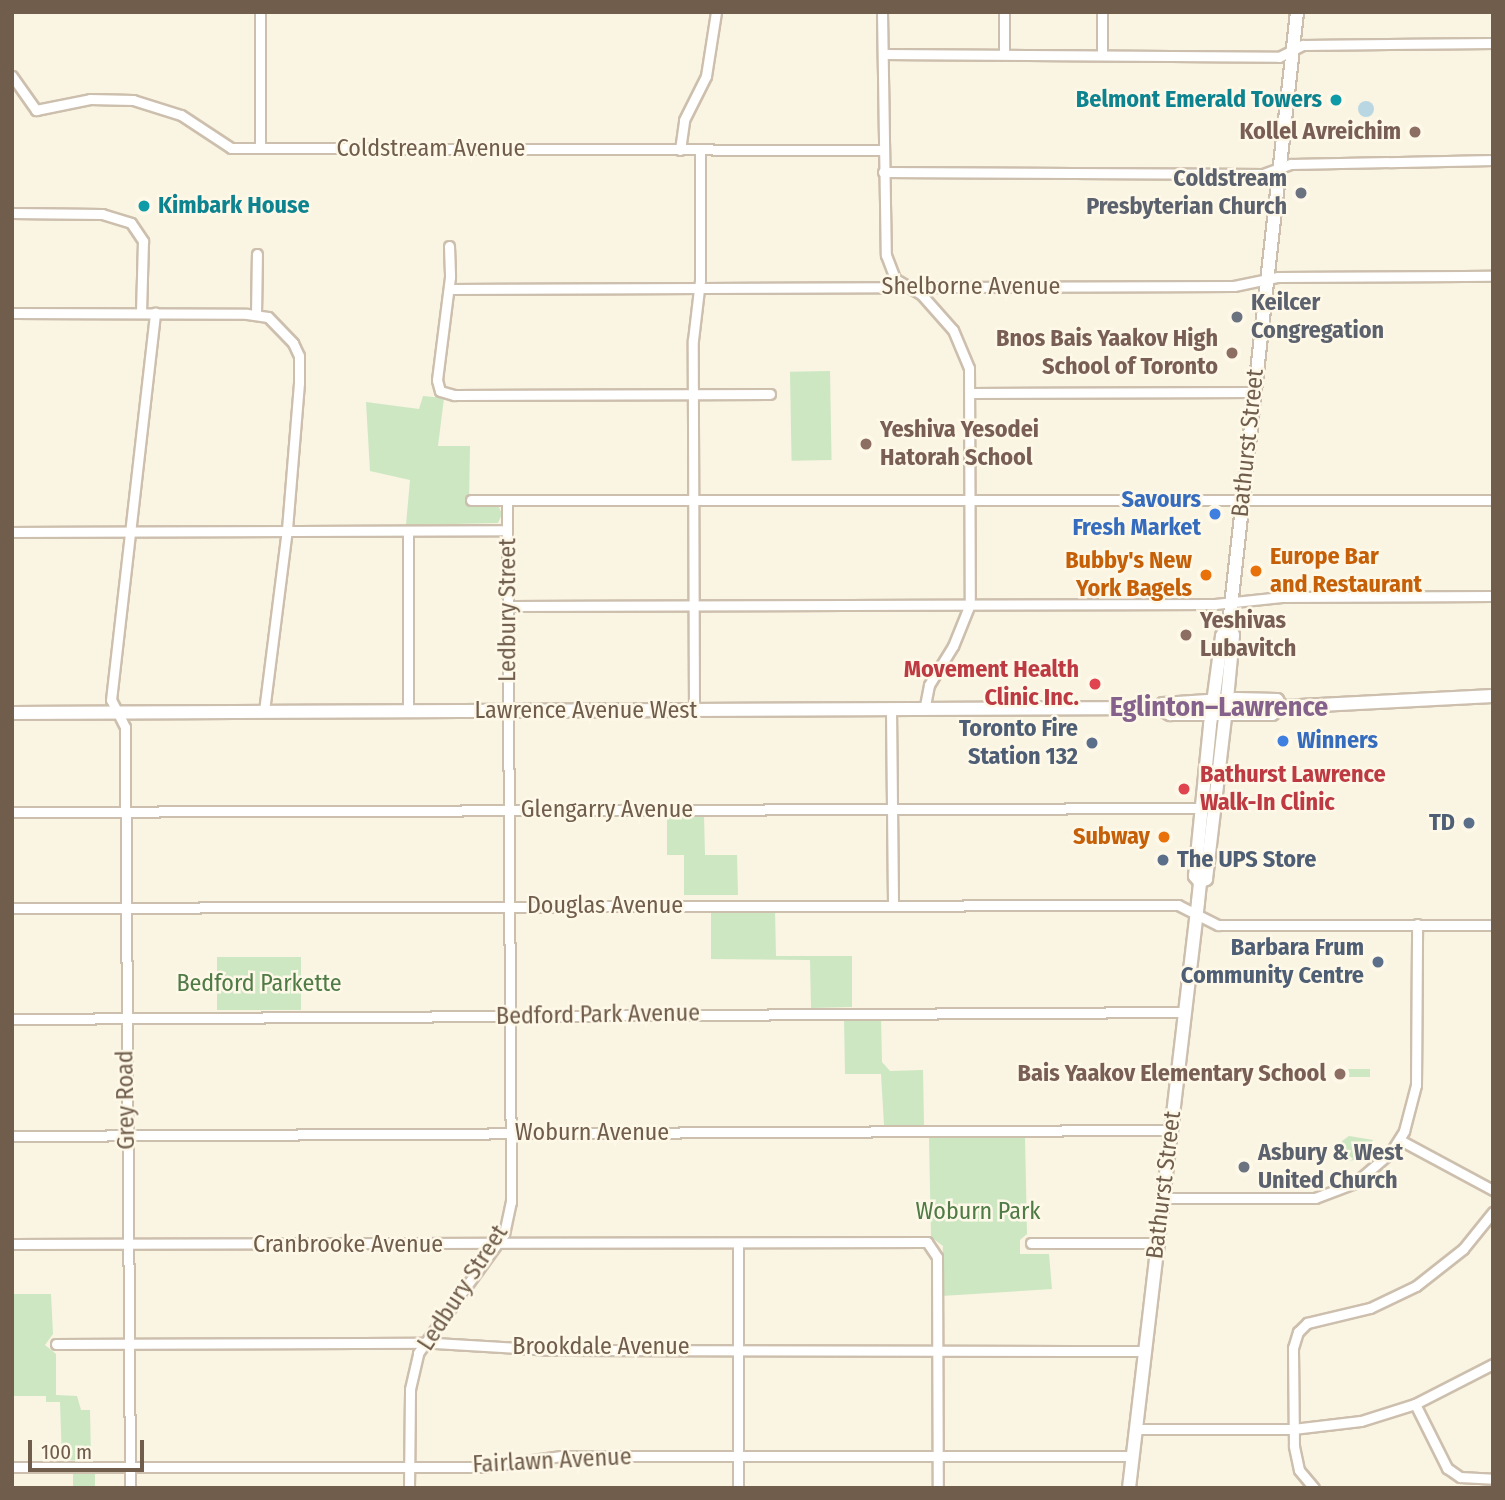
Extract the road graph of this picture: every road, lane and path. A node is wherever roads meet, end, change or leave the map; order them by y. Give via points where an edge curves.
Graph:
1 (260, 12) edge
2 (716, 12) edge
3 (882, 12) edge
4 (1004, 12) edge
5 (1102, 12) edge
6 (1297, 12) edge
7 (1493, 43) edge
8 (1293, 51) junction
9 (883, 54) junction
10 (1004, 54) junction
11 (1102, 55) junction
12 (12, 76) edge
13 (260, 148) junction
14 (680, 150) junction
15 (882, 150) junction
16 (700, 151) junction
17 (1493, 160) edge
18 (1280, 167) junction
19 (883, 172) junction
20 (12, 213) edge
21 (449, 246) dead end
22 (257, 254) dead end
23 (1493, 276) edge
24 (1267, 281) junction
25 (907, 287) junction
26 (699, 288) junction
27 (449, 289) junction
28 (141, 312) junction
29 (155, 312) junction
30 (12, 313) edge
31 (256, 315) junction
32 (1253, 392) junction
33 (970, 393) junction
34 (693, 394) junction
35 (770, 394) dead end
36 (970, 498) junction
37 (1242, 499) junction
38 (471, 500) dead end
39 (507, 500) junction
40 (693, 500) junction
41 (1493, 500) edge
42 (130, 529) junction
43 (287, 529) junction
44 (508, 530) junction
45 (408, 531) junction
46 (12, 532) edge
47 (1493, 596) edge
48 (1231, 601) junction
49 (970, 604) junction
50 (695, 605) junction
51 (509, 606) junction
52 (1229, 624) junction
53 (1493, 696) edge
54 (1213, 699) junction
55 (1227, 699) junction
56 (1281, 707) junction
57 (1160, 708) junction
58 (891, 710) junction
59 (924, 710) junction
60 (694, 711) junction
61 (264, 712) junction
62 (408, 712) junction
63 (509, 712) junction
64 (12, 713) edge
65 (118, 713) junction
66 (1212, 714) junction
67 (1226, 715) junction
68 (891, 808) junction
69 (1202, 808) junction
70 (509, 810) junction
71 (125, 811) junction
72 (12, 813) edge
73 (1200, 882) junction
74 (893, 906) junction
75 (124, 907) junction
76 (509, 907) junction
77 (12, 908) edge
78 (1196, 915) junction
79 (1416, 924) junction
80 (1493, 925) edge
81 (1184, 1012) junction
82 (125, 1016) junction
83 (511, 1017) junction
84 (12, 1018) edge
85 (1171, 1130) junction
86 (511, 1134) junction
87 (127, 1135) junction
88 (12, 1136) edge
89 (1400, 1139) junction
90 (1493, 1190) edge
91 (1163, 1198) junction
92 (1493, 1212) edge
93 (127, 1243) junction
94 (1031, 1243) dead end
95 (1157, 1243) junction
96 (12, 1244) edge
97 (496, 1245) junction
98 (738, 1246) junction
99 (128, 1344) junction
100 (423, 1344) junction
101 (56, 1345) dead end
102 (737, 1348) junction
103 (937, 1350) junction
104 (1146, 1351) junction
105 (1493, 1364) edge
106 (1415, 1404) junction
107 (1136, 1429) junction
108 (1293, 1429) junction
109 (938, 1456) junction
110 (1133, 1456) junction
111 (738, 1457) junction
112 (408, 1466) junction
113 (12, 1467) edge
114 (130, 1467) junction
115 (1493, 1479) edge
116 (130, 1488) edge
117 (409, 1488) edge
118 (738, 1488) edge
119 (938, 1488) edge
120 (1129, 1488) edge
121 (1314, 1488) edge

1 - 13 street
2 - 14 street via 706,76 684,120
3 - 9 street
4 - 10 street
5 - 11 street
6 - 8 main road, Bathurst Street
7 - 8 street via 1303,45
8 - 11 street via 1279,57
8 - 18 main road, Bathurst Street
9 - 10 street
9 - 15 street
10 - 11 street
12 - 13 street, Coldstream Avenue via 36,110 90,99 133,100 181,115 224,146
13 - 14 street, Coldstream Avenue
14 - 16 street, Coldstream Avenue
15 - 16 street, Coldstream Avenue
15 - 19 street
16 - 26 street
17 - 18 street
18 - 19 street via 1266,174
18 - 24 main road, Bathurst Street
19 - 25 street via 886,256 895,279
20 - 28 street via 102,214 131,223 142,235
21 - 27 street
22 - 31 street
23 - 24 street, Shelborne Avenue
24 - 25 street, Shelborne Avenue via 1234,286
24 - 32 main road, Bathurst Street
25 - 26 street, Shelborne Avenue
25 - 33 street via 920,294 960,340 968,361
26 - 27 street, Shelborne Avenue
26 - 34 street
27 - 34 street via 436,380 440,391 454,395
28 - 29 street
28 - 30 street
29 - 31 street
29 - 42 street, Grey Road
31 - 43 street via 268,317 284,329 299,356
32 - 33 street
32 - 37 main road, Bathurst Street
33 - 36 street
34 - 35 street
34 - 40 street
36 - 37 street
36 - 40 street
36 - 49 street
37 - 41 street
37 - 48 main road, Bathurst Street
38 - 39 street
39 - 40 street
39 - 44 street, Ledbury Street
40 - 50 street
42 - 43 street
42 - 46 street
42 - 65 street, Grey Road via 111,700
43 - 45 street
43 - 61 street
44 - 45 street
44 - 51 street, Ledbury Street
45 - 62 street
47 - 48 street
48 - 49 street
48 - 52 main road, Bathurst Street
49 - 50 street
49 - 59 street via 953,646 929,685
50 - 51 street
50 - 60 street
51 - 63 street, Ledbury Street
52 - 54 main road, Bathurst Street via 1222,636
52 - 55 main road, Bathurst Street via 1233,635
53 - 56 main road, Lawrence Avenue West
54 - 55 main road, Lawrence Avenue West
54 - 57 main road, Lawrence Avenue West
54 - 66 main road, Bathurst Street
55 - 56 main road, Lawrence Avenue West via 1277,700
55 - 67 main road, Bathurst Street
56 - 67 main road, Lawrence Avenue West via 1272,714
57 - 59 main road, Lawrence Avenue West
57 - 66 main road, Lawrence Avenue West via 1165,713
58 - 59 main road, Lawrence Avenue West
58 - 60 main road, Lawrence Avenue West
58 - 68 street
60 - 63 main road, Lawrence Avenue West
61 - 62 main road, Lawrence Avenue West
61 - 65 main road, Lawrence Avenue West
62 - 63 main road, Lawrence Avenue West
63 - 70 street, Ledbury Street
64 - 65 main road, Lawrence Avenue West
65 - 71 street, Grey Road via 125,727
66 - 67 main road, Lawrence Avenue West
66 - 69 main road, Bathurst Street
67 - 73 main road, Bathurst Street via 1206,879
68 - 69 street, Glengarry Avenue
68 - 70 street, Glengarry Avenue
68 - 74 street
69 - 73 main road, Bathurst Street via 1195,876
70 - 71 street, Glengarry Avenue
70 - 76 street, Ledbury Street
71 - 72 street, Glengarry Avenue
71 - 75 street, Grey Road
73 - 78 main road, Bathurst Street
74 - 76 street, Douglas Avenue
74 - 78 street, Douglas Avenue via 1178,905
75 - 76 street, Douglas Avenue
75 - 77 street, Douglas Avenue
75 - 82 street, Grey Road
76 - 83 street, Ledbury Street
78 - 79 street, Douglas Avenue via 1218,925
78 - 81 main road, Bathurst Street
79 - 80 street, Douglas Avenue
79 - 89 street via 1416,1085
81 - 83 street, Bedford Park Avenue
81 - 85 main road, Bathurst Street
82 - 83 street, Bedford Park Avenue
82 - 84 street, Bedford Park Avenue
82 - 87 street, Grey Road
83 - 86 street, Ledbury Street
85 - 86 street, Woburn Avenue
85 - 91 main road, Bathurst Street
86 - 87 street, Woburn Avenue
86 - 97 street, Ledbury Street via 510,1210
87 - 88 street, Woburn Avenue
87 - 93 street, Grey Road
89 - 90 street
89 - 91 street via 1355,1182 1315,1198
91 - 95 main road, Bathurst Street
92 - 108 street via 1463,1249 1416,1286 1370,1308 1302,1327 1293,1348
93 - 96 street, Cranbrooke Avenue
93 - 97 street, Cranbrooke Avenue
93 - 99 street, Grey Road
94 - 95 street
95 - 104 main road, Bathurst Street
97 - 98 street, Cranbrooke Avenue
97 - 100 street, Ledbury Street
98 - 102 street
98 - 103 street, Cranbrooke Avenue via 923,1242 934,1247
99 - 100 street, Brookdale Avenue
99 - 101 street, Brookdale Avenue
99 - 114 street, Grey Road
100 - 102 street, Brookdale Avenue via 552,1350
100 - 112 street, Ledbury Street via 411,1378
102 - 103 street, Brookdale Avenue
102 - 111 street
103 - 104 street, Brookdale Avenue
103 - 109 street
104 - 107 main road, Bathurst Street
105 - 106 street
106 - 108 street via 1362,1421
106 - 115 street via 1447,1468 1460,1476
107 - 108 street
107 - 110 main road, Bathurst Street
108 - 121 street via 1299,1470
109 - 110 street, Fairlawn Avenue
109 - 111 street, Fairlawn Avenue
109 - 119 street
110 - 120 main road, Bathurst Street
111 - 112 street, Fairlawn Avenue via 561,1456 481,1467
111 - 118 street
112 - 114 street, Fairlawn Avenue
112 - 117 street, Ledbury Street
113 - 114 street, Fairlawn Avenue
114 - 116 street, Grey Road

